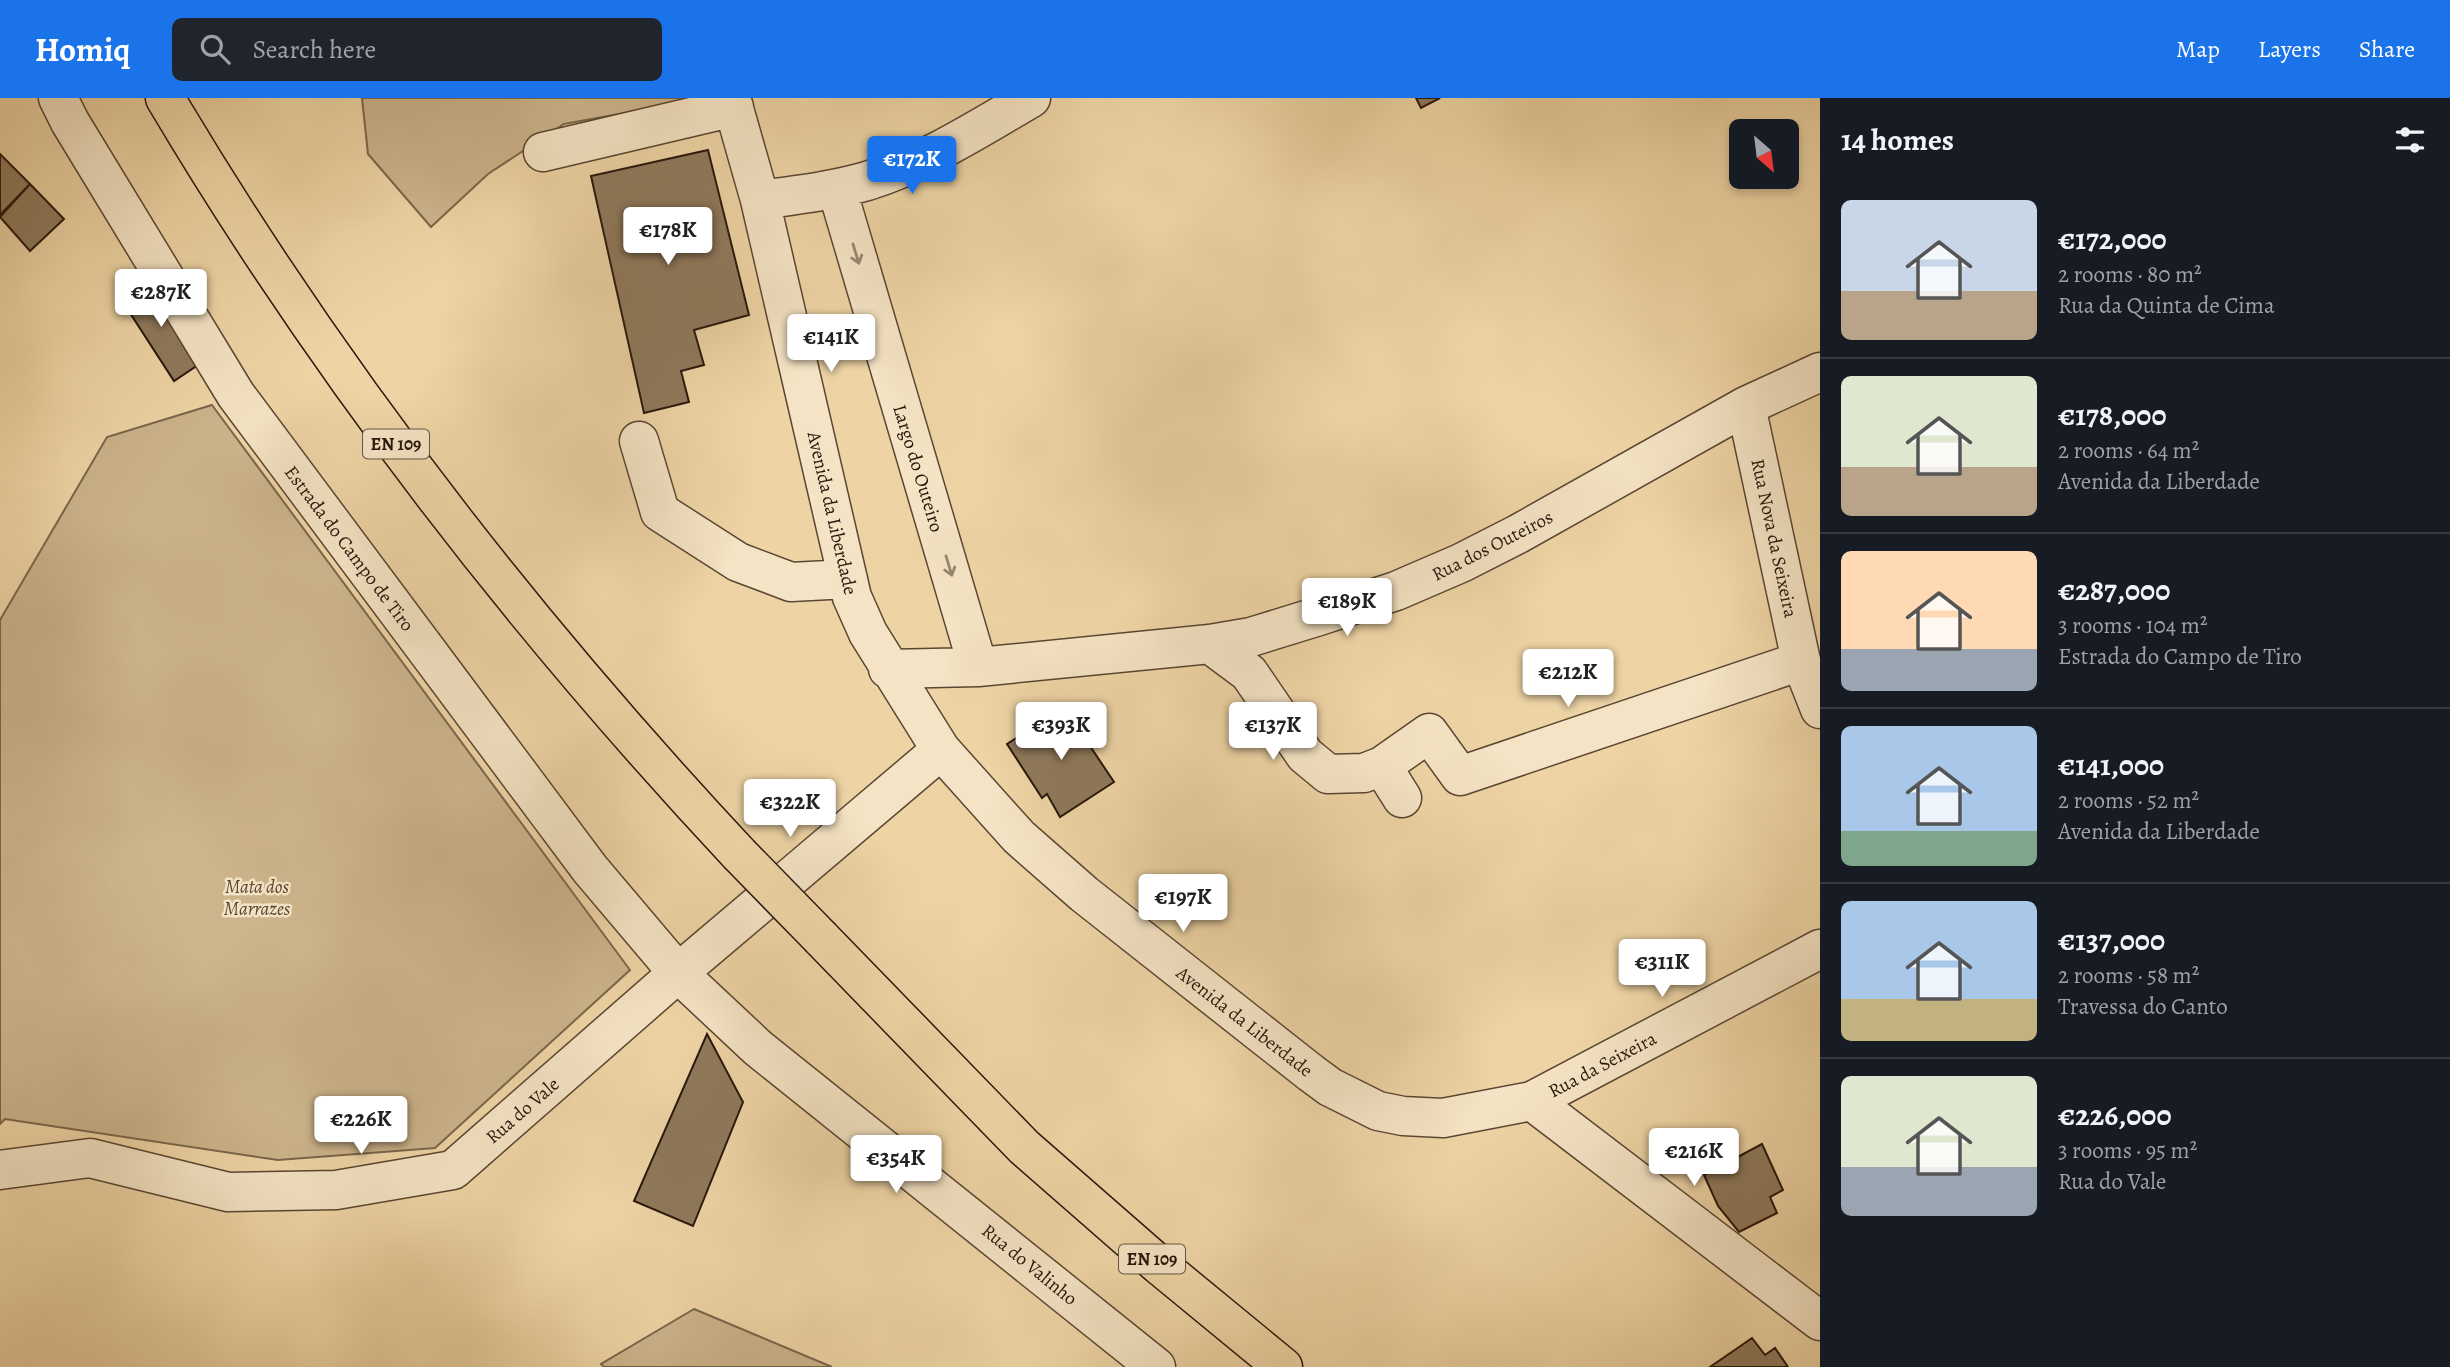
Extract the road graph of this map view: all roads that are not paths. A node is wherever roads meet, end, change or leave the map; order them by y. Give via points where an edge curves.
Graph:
1 (58, 98) edge
2 (165, 98) edge
3 (1031, 98) edge
4 (732, 102) edge
5 (543, 152) dead end
6 (837, 189) junction
7 (760, 200) junction
8 (1820, 372) edge
9 (1746, 405) junction
10 (639, 441) dead end
11 (848, 579) junction
12 (1210, 644) junction
13 (1801, 661) junction
14 (978, 667) junction
15 (888, 669) junction
16 (1820, 709) edge
17 (941, 751) junction
18 (1382, 766) junction
19 (1402, 798) dead end
20 (1820, 949) edge
21 (678, 973) junction
22 (1532, 1101) junction
23 (0, 1170) edge
24 (1820, 1321) edge
25 (1156, 1367) edge
26 (1283, 1367) edge

1 - 21 street, Estrada do Campo de Tiro via 236,395 590,869
2 - 26 main road, EN 109, bridge via 321,342 575,672 739,854 1024,1147
3 - 6 street via 916,162
4 - 5 street
4 - 7 street, Avenida da Liberdade
6 - 7 street
6 -> 14 street, Largo do Outeiro
7 - 11 street, Avenida da Liberdade
8 - 9 street, Rua dos Outeiros
9 - 12 street, Rua dos Outeiros via 1461,563 1383,595 1251,637
9 - 13 street, Rua Nova da Seixeira
10 - 11 street via 660,512 738,562 791,582
11 - 15 street, Avenida da Liberdade via 868,633
12 - 14 street, Rua dos Outeiros
12 - 18 street via 1249,673 1305,755 1328,774 1364,773
13 - 16 street, Rua Nova da Seixeira
13 - 18 street via 1460,776 1429,733
14 - 15 street, Rua dos Outeiros
15 - 17 street, Avenida da Liberdade
17 - 21 street, Rua do Vale
17 - 22 street, Avenida da Liberdade via 1019,837 1084,894 1330,1087 1378,1111 1420,1118
18 - 19 street
20 - 22 street, Rua da Seixeira
21 - 23 street, Rua do Vale via 453,1170 336,1190 228,1192 90,1158
21 - 25 street, Rua do Valinho via 758,1048
22 - 24 street

